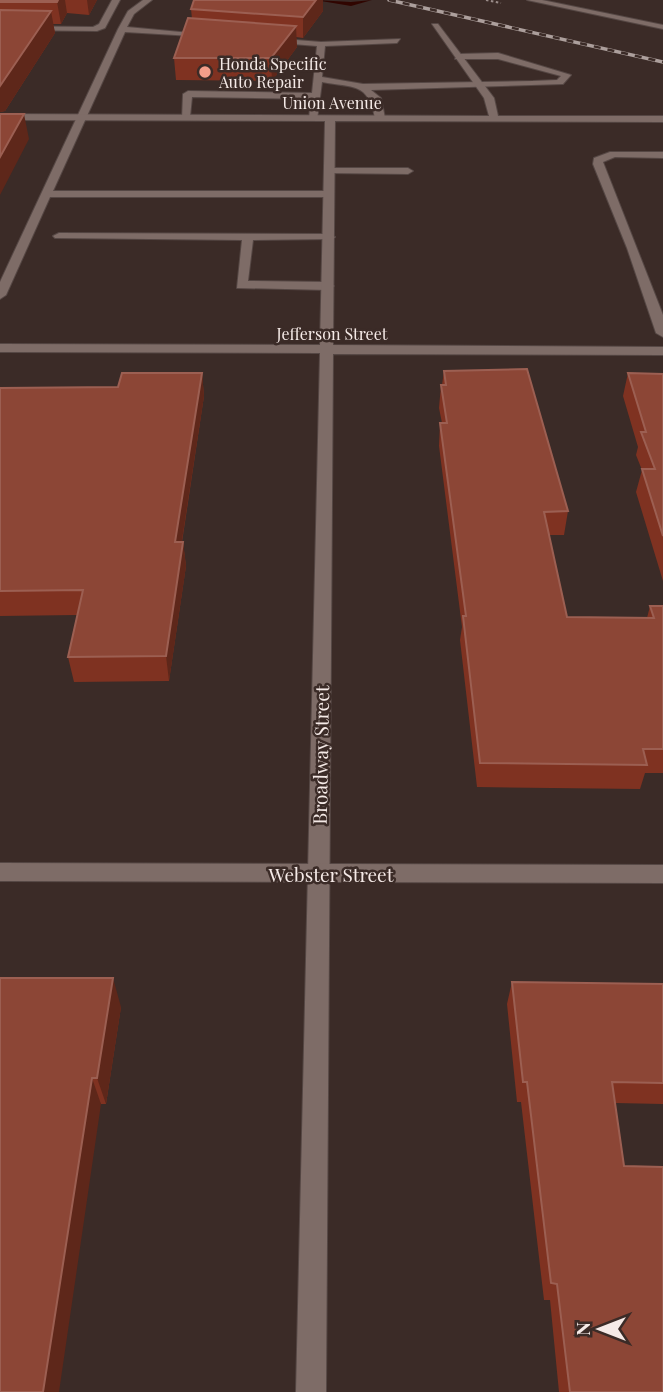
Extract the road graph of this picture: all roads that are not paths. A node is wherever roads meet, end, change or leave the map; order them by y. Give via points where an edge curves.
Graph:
1 (116, 0) edge
2 (148, 0) edge
3 (531, 0) edge
4 (435, 26) dead end
5 (663, 27) edge
6 (0, 28) edge
7 (122, 29) junction
8 (218, 36) edge
9 (257, 39) edge
10 (397, 41) dead end
11 (321, 44) junction
12 (458, 57) junction
13 (317, 79) junction
14 (480, 85) junction
15 (363, 87) junction
16 (316, 96) junction
17 (0, 117) edge
18 (82, 117) junction
19 (184, 117) junction
20 (314, 118) junction
21 (330, 118) junction
22 (380, 118) junction
23 (494, 118) junction
24 (663, 119) edge
25 (663, 155) edge
26 (330, 171) junction
27 (408, 171) dead end
28 (44, 194) junction
29 (329, 194) junction
30 (59, 236) dead end
31 (248, 237) junction
32 (328, 237) junction
33 (328, 286) junction
34 (0, 295) edge
35 (658, 307) edge
36 (663, 333) edge
37 (0, 348) edge
38 (326, 351) junction
39 (663, 351) edge
40 (0, 872) edge
41 (318, 874) junction
42 (663, 874) edge
43 (311, 1392) edge

1 - 6 street via 102,26 94,29
2 - 7 street via 131,13
3 - 5 street
4 - 12 street
7 - 8 street
7 - 18 street
9 - 11 street
10 - 11 street
11 - 13 street
12 - 14 street
12 - 14 street via 498,56 567,75 559,82
13 - 15 street
13 - 16 street
14 - 15 street
14 - 23 street
15 - 22 street via 376,98
16 - 19 street via 188,94
16 - 20 street
17 - 18 street, Union Avenue
18 - 19 street, Union Avenue
18 - 28 street
19 - 20 street, Union Avenue
20 - 21 street, Union Avenue
21 - 22 street, Union Avenue
21 - 26 street, Broadway Street
22 - 23 street, Union Avenue
23 - 24 street, Union Avenue
25 - 35 street via 614,154 598,160
26 - 27 street
26 - 29 street, Broadway Street
28 - 29 street
28 - 34 street
29 - 32 street, Broadway Street
30 - 31 street
31 - 32 street
31 - 33 street via 241,285
32 - 33 street, Broadway Street
33 - 38 street, Broadway Street
35 - 36 street
37 - 38 street, Jefferson Street
38 - 39 street, Jefferson Street
38 - 41 street, Broadway Street
40 - 41 street, Webster Street
41 - 42 street, Webster Street
41 - 43 street, Broadway Street

